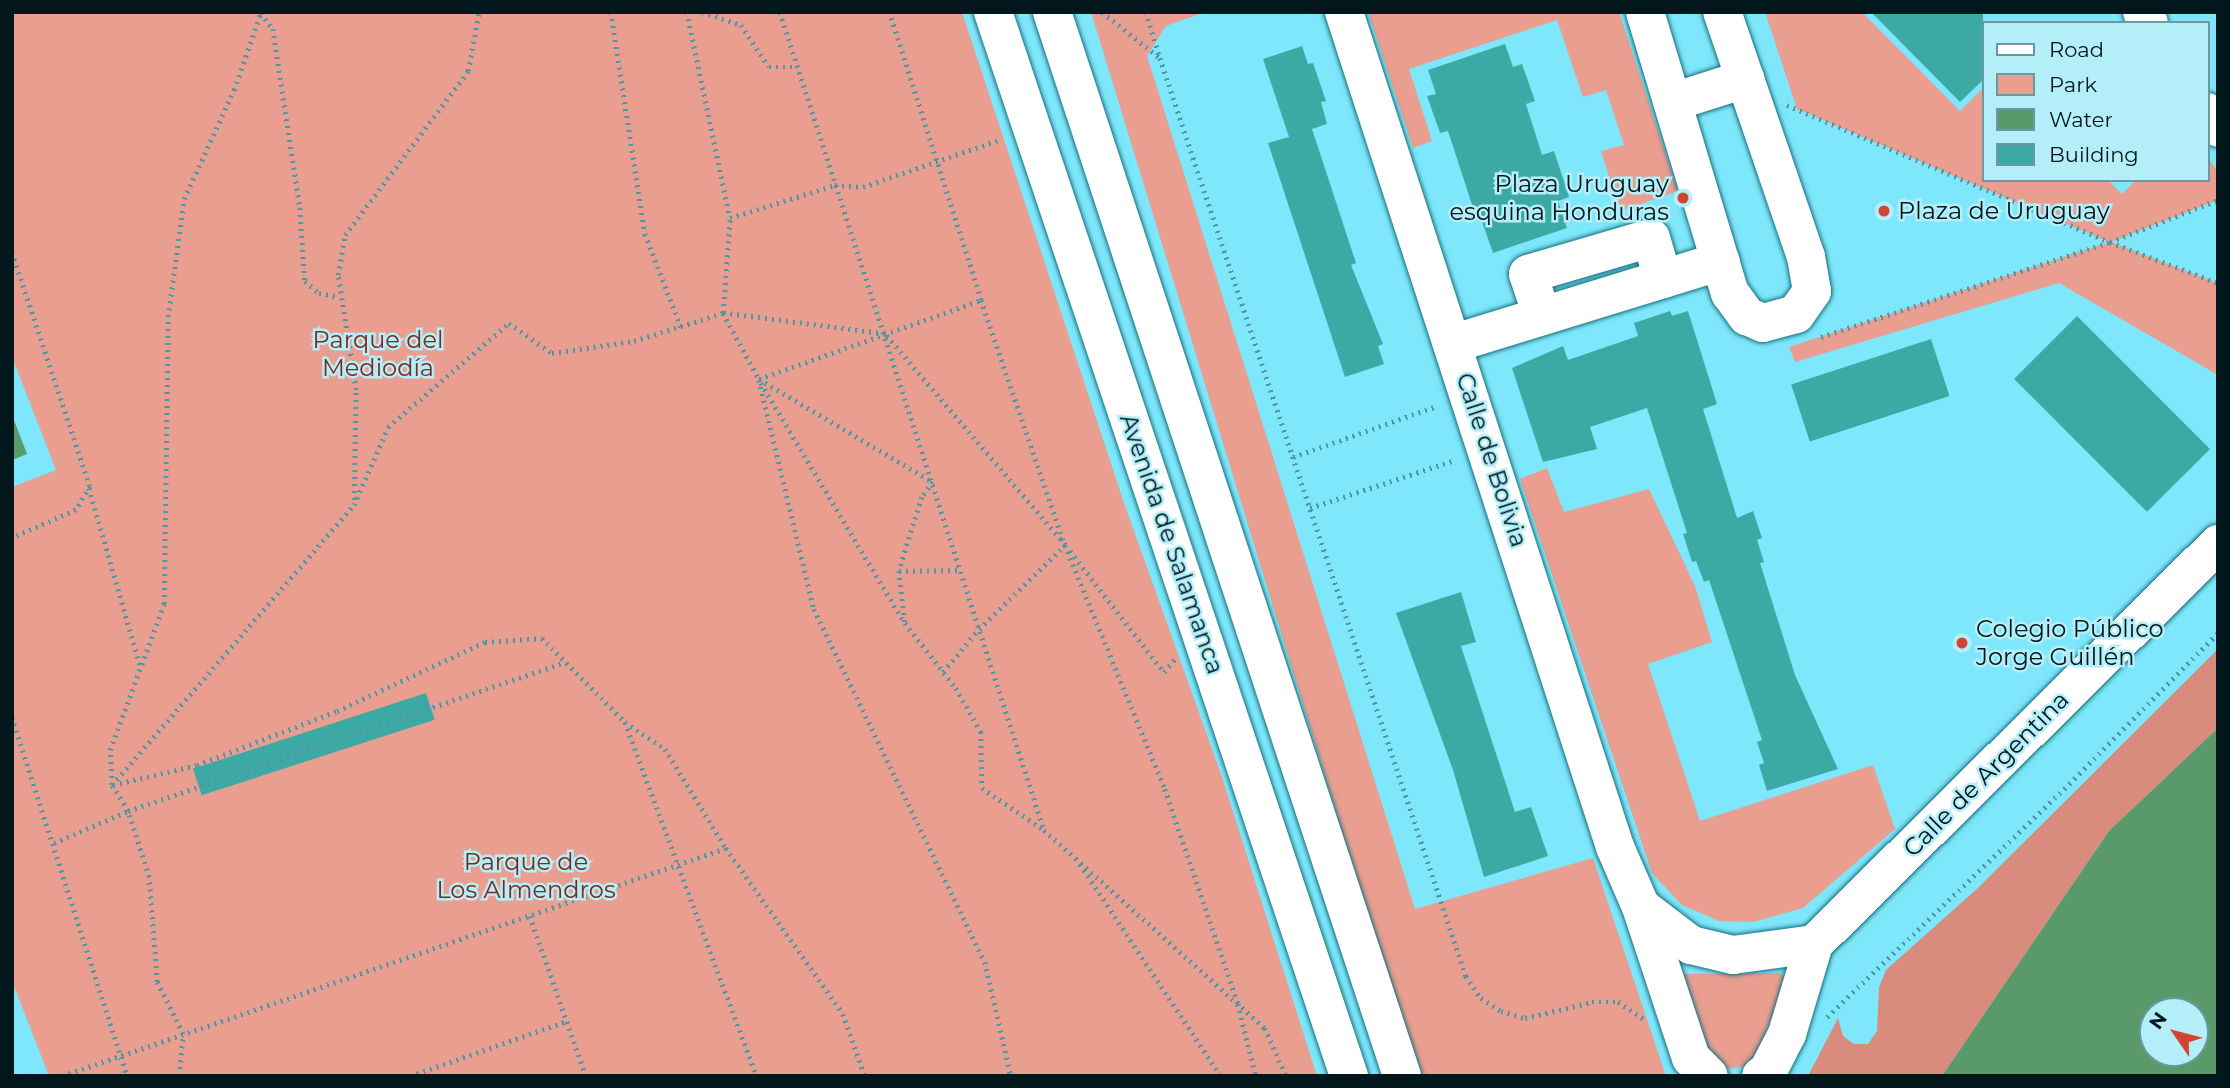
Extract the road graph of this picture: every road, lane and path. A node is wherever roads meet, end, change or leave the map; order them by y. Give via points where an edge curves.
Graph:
1 (261, 12) edge
2 (478, 12) edge
3 (611, 12) edge
4 (687, 12) edge
5 (702, 12) edge
6 (780, 12) edge
7 (890, 12) edge
8 (993, 12) edge
9 (1052, 12) edge
10 (1102, 12) edge
11 (1146, 12) edge
12 (1344, 12) edge
13 (1645, 12) edge
14 (1722, 12) edge
15 (1160, 58) junction
16 (797, 67) junction
17 (1747, 86) junction
18 (1673, 102) junction
19 (1007, 138) dead end
20 (937, 162) junction
21 (835, 185) junction
22 (2218, 200) edge
23 (730, 218) junction
24 (2110, 242) junction
25 (12, 251) edge
26 (1721, 261) junction
27 (2218, 282) edge
28 (340, 297) junction
29 (981, 300) junction
30 (723, 313) junction
31 (681, 327) junction
32 (885, 334) junction
33 (1814, 339) dead end
34 (1455, 342) junction
35 (759, 379) junction
36 (1471, 394) junction
37 (1488, 449) junction
38 (1293, 457) junction
39 (933, 482) junction
40 (89, 487) junction
41 (354, 505) junction
42 (1310, 508) junction
43 (12, 538) edge
44 (2218, 544) edge
45 (1065, 545) junction
46 (961, 570) junction
47 (899, 571) junction
48 (905, 623) junction
49 (979, 629) junction
50 (2218, 633) edge
51 (1180, 653) dead end
52 (565, 662) junction
53 (142, 671) junction
54 (943, 672) junction
55 (12, 717) edge
56 (625, 722) junction
57 (112, 785) junction
58 (128, 811) junction
59 (1044, 830) junction
60 (54, 843) junction
61 (726, 848) junction
62 (1076, 857) junction
63 (676, 866) junction
64 (1641, 907) junction
65 (530, 916) junction
66 (1814, 944) junction
67 (1238, 1004) junction
68 (1824, 1019) dead end
69 (567, 1021) junction
70 (1677, 1022) junction
71 (183, 1034) junction
72 (121, 1056) junction
73 (62, 1076) edge
74 (127, 1076) edge
75 (179, 1076) edge
76 (410, 1076) edge
77 (586, 1076) edge
78 (757, 1076) edge
79 (865, 1076) edge
80 (1011, 1076) edge
81 (1221, 1076) edge
82 (1256, 1076) edge
83 (1286, 1076) edge
84 (1349, 1076) edge
85 (1402, 1076) edge
86 (1709, 1076) edge
87 (1761, 1076) edge

1 - 28 path via 273,29 300,208 305,281 319,293
1 - 53 path via 184,199 168,317 164,604
2 - 28 path via 468,71 345,235 338,275
3 - 31 path via 645,234
4 - 23 path
5 - 16 path via 741,25 769,67
6 - 16 path
7 - 20 path
8 - 84 main road, Avenida de Salamanca
9 - 85 main road, Avenida de Salamanca
10 - 15 path
11 - 15 path
12 - 34 main road, Calle de Bolivia
13 - 18 main road
14 - 17 main road
15 - 38 path
16 - 21 path
17 - 18 main road
17 - 24 path
17 - 26 main road via 1806,257 1812,291 1796,314 1763,323 1747,316 1730,293
18 - 26 main road
19 - 20 path
20 - 21 path via 863,187
20 - 29 path
21 - 23 path
21 - 32 path
22 - 24 path
23 - 30 path
24 - 27 path
24 - 33 path
25 - 40 path
26 - 34 main road
28 - 41 path via 356,390
29 - 32 path
29 - 45 path
30 - 31 path
30 - 32 path
30 - 35 path
31 - 41 path via 634,341 552,353 509,323 388,427
32 - 35 path
32 - 39 path
32 - 45 path
34 - 36 main road, Calle de Bolivia
35 - 39 path
35 - 48 path
35 - 80 path via 814,609 985,962
36 - 37 main road, Calle de Bolivia
36 - 38 path
37 - 42 path
37 - 64 main road, Calle de Bolivia via 1615,847
38 - 42 path
39 - 46 path
39 - 47 path via 922,497
40 - 43 path via 76,510
40 - 53 path
41 - 57 path
42 - 70 path via 1466,976 1481,998 1501,1011 1525,1018 1618,1002 1658,1027
44 - 66 main road, Calle de Argentina
45 - 49 path
45 - 51 path via 1164,672
45 - 67 path via 1165,789
46 - 47 path
46 - 49 path
47 - 48 path
48 - 54 path
49 - 54 path
49 - 59 path
50 - 68 path via 2064,789
52 - 56 path
52 - 57 path via 542,638 485,642 337,711 222,755
52 - 58 path
53 - 57 path via 110,750
54 - 59 path via 981,732 982,788
55 - 60 path
56 - 61 path via 665,749
56 - 63 path
57 - 58 path
58 - 60 path
58 - 71 path via 149,877 157,982
59 - 62 path
60 - 72 path
61 - 63 path
61 - 79 path via 842,1014
62 - 67 path
62 - 81 path
63 - 65 path
63 - 78 path
64 - 66 main road, Calle de Bolivia via 1691,945 1733,955
64 - 70 main road, Calle de Bolivia
65 - 69 path
65 - 71 path
66 - 87 main road via 1787,1034
67 - 82 path
67 - 83 path via 1265,1028
69 - 76 path
69 - 77 path
70 - 86 main road, Calle de Bolivia via 1691,1058
71 - 72 path
71 - 75 path
72 - 73 path
72 - 74 path

